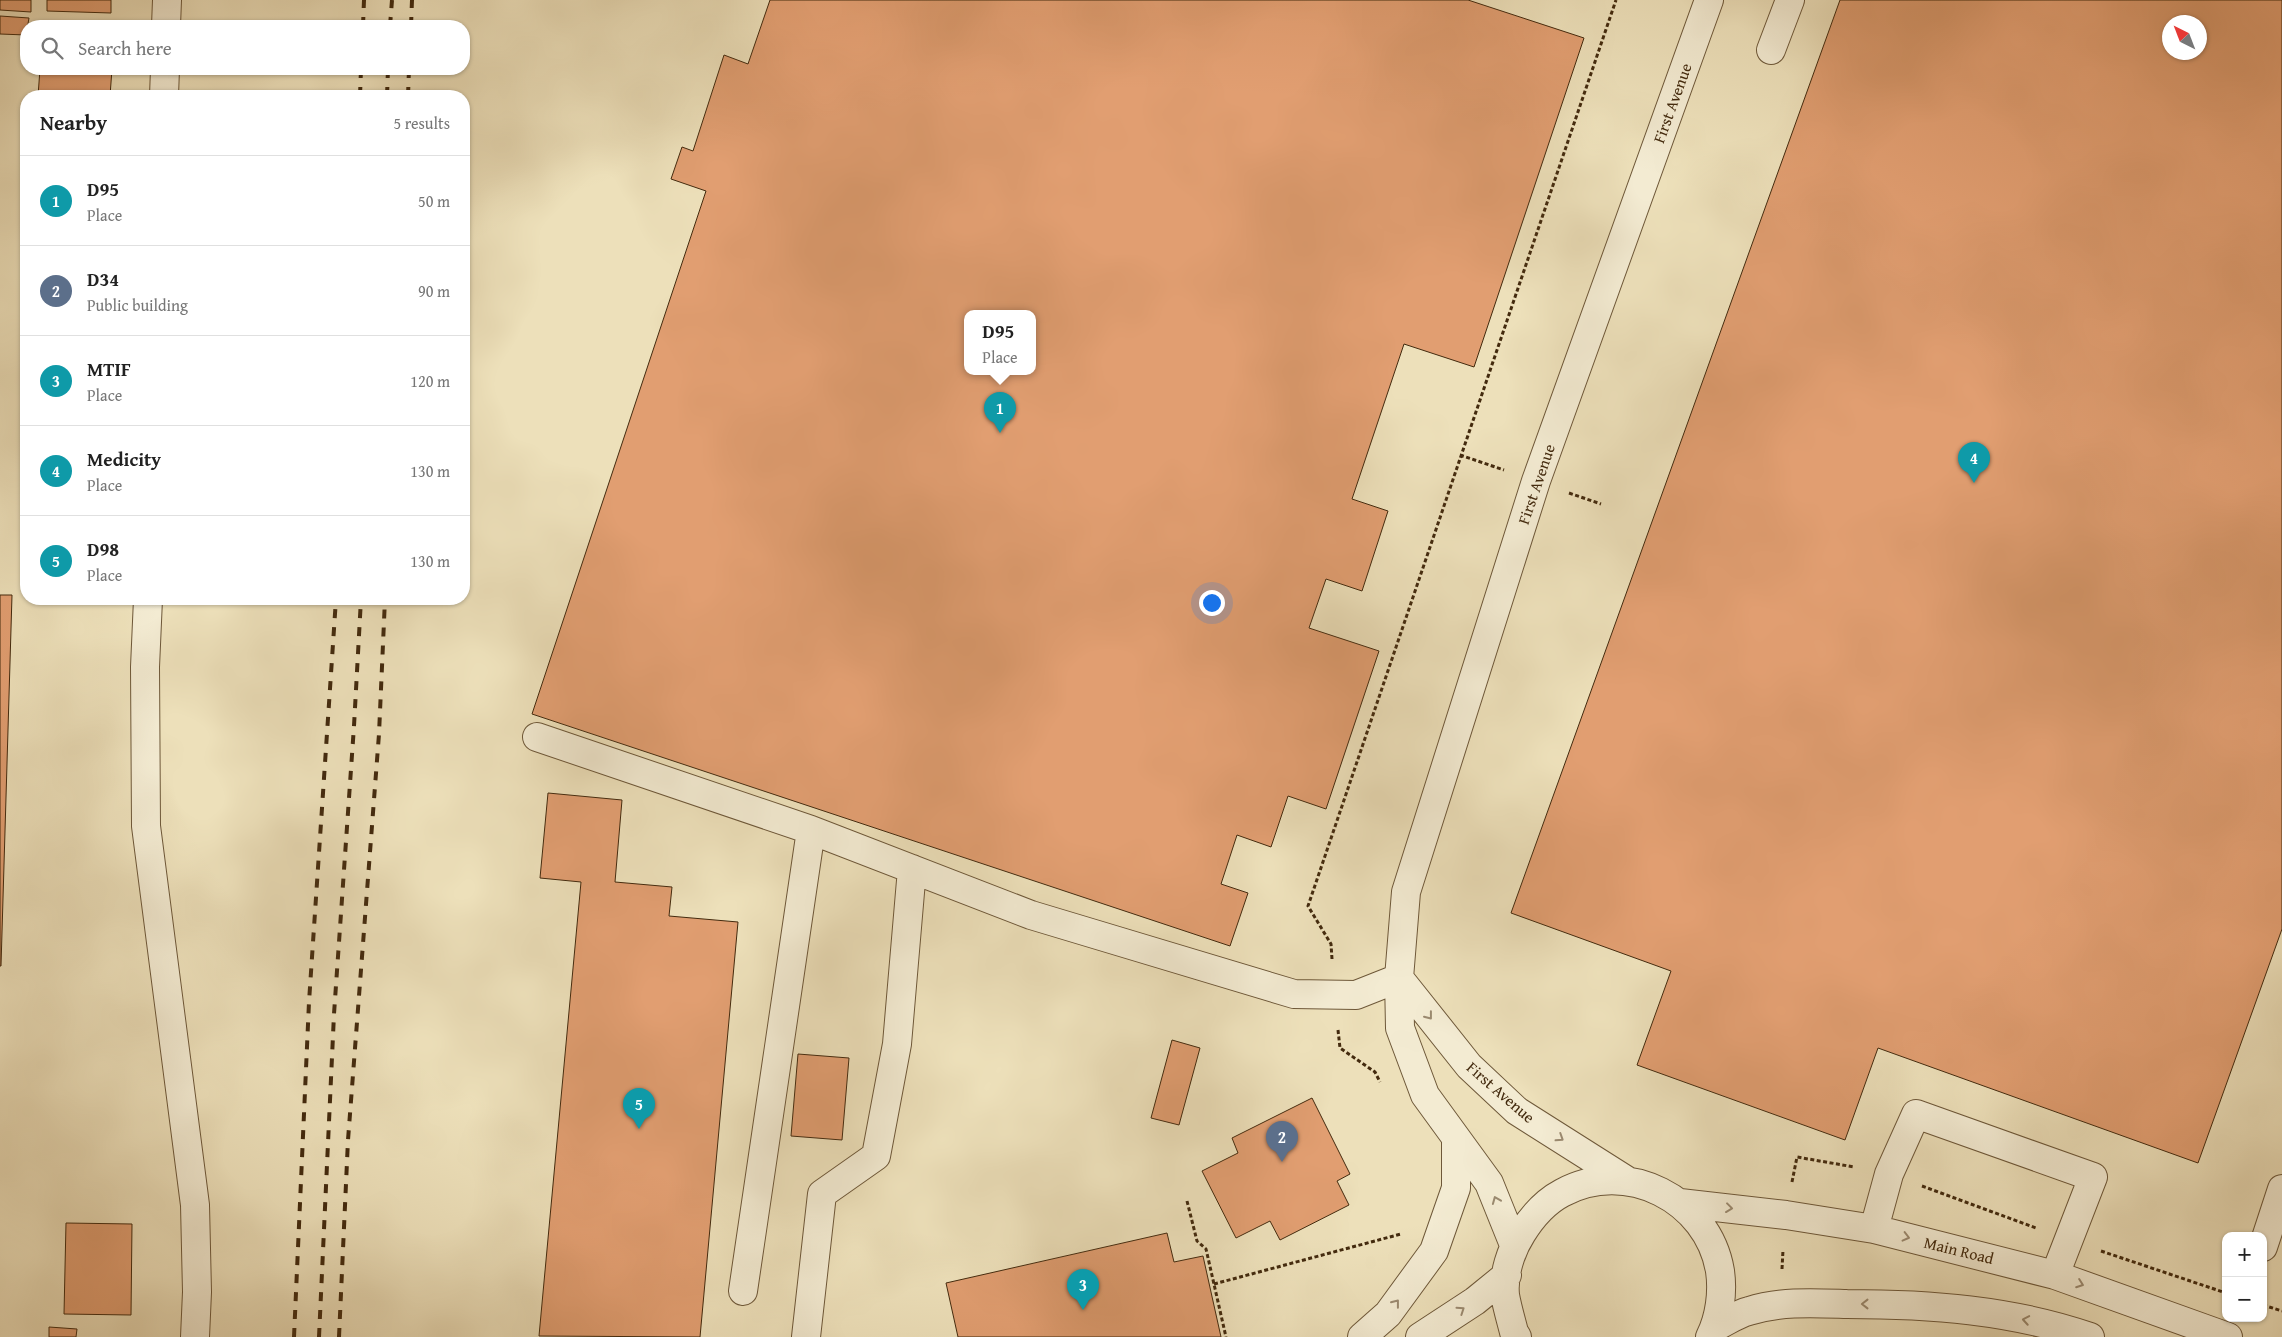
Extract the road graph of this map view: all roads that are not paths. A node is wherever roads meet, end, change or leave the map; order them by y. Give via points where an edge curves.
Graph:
1 (167, 0) edge
2 (1709, 0) edge
3 (1790, 0) edge
4 (166, 20) edge
5 (1771, 50) dead end
6 (165, 75) edge
7 (164, 90) edge
8 (148, 605) edge
9 (536, 737) dead end
10 (811, 830) junction
11 (912, 869) junction
12 (1399, 978) junction
13 (1456, 1139) junction
14 (1626, 1180) junction
15 (2282, 1189) edge
16 (1680, 1203) junction
17 (1874, 1229) junction
18 (2267, 1235) edge
19 (1514, 1245) junction
20 (1506, 1274) junction
21 (2055, 1274) junction
22 (742, 1291) dead end
23 (2239, 1322) edge
24 (1713, 1332) edge
25 (195, 1337) edge
26 (806, 1337) edge
27 (1362, 1337) edge
28 (1420, 1337) edge
29 (1517, 1337) edge
30 (2090, 1337) edge
31 (2228, 1337) edge
32 (2234, 1337) edge

1 - 4 lane
2 - 12 lane, First Avenue via 1536,481 1406,892
3 - 5 lane
6 - 7 lane
8 - 25 lane via 146,826 196,1206
9 - 10 lane
10 - 11 lane
10 - 22 lane
11 - 12 lane via 1031,915 1294,994 1356,994
11 - 26 lane via 897,1044 876,1156 822,1194
12 - 13 lane, First Avenue via 1400,1028 1425,1095
12 -> 14 lane, First Avenue via 1469,1066 1517,1111
19 -> 13 lane, First Avenue via 1488,1183
27 -> 13 lane via 1388,1314 1434,1251 1456,1188
14 - 16 lane via 1652,1187
14 - 19 lane via 1596,1182 1562,1193 1534,1215
15 - 18 lane
16 -> 17 lane, Main Road
16 - 24 lane via 1703,1226 1717,1255 1722,1288
17 -> 21 lane, Main Road
17 - 21 lane via 1890,1174 1916,1114 2093,1177
19 - 20 lane
28 -> 20 lane via 1474,1301
20 - 29 lane via 1505,1294
21 -> 31 lane, Main Road
23 - 32 lane
30 -> 24 lane via 2043,1322 1902,1304 1784,1303 1747,1311

